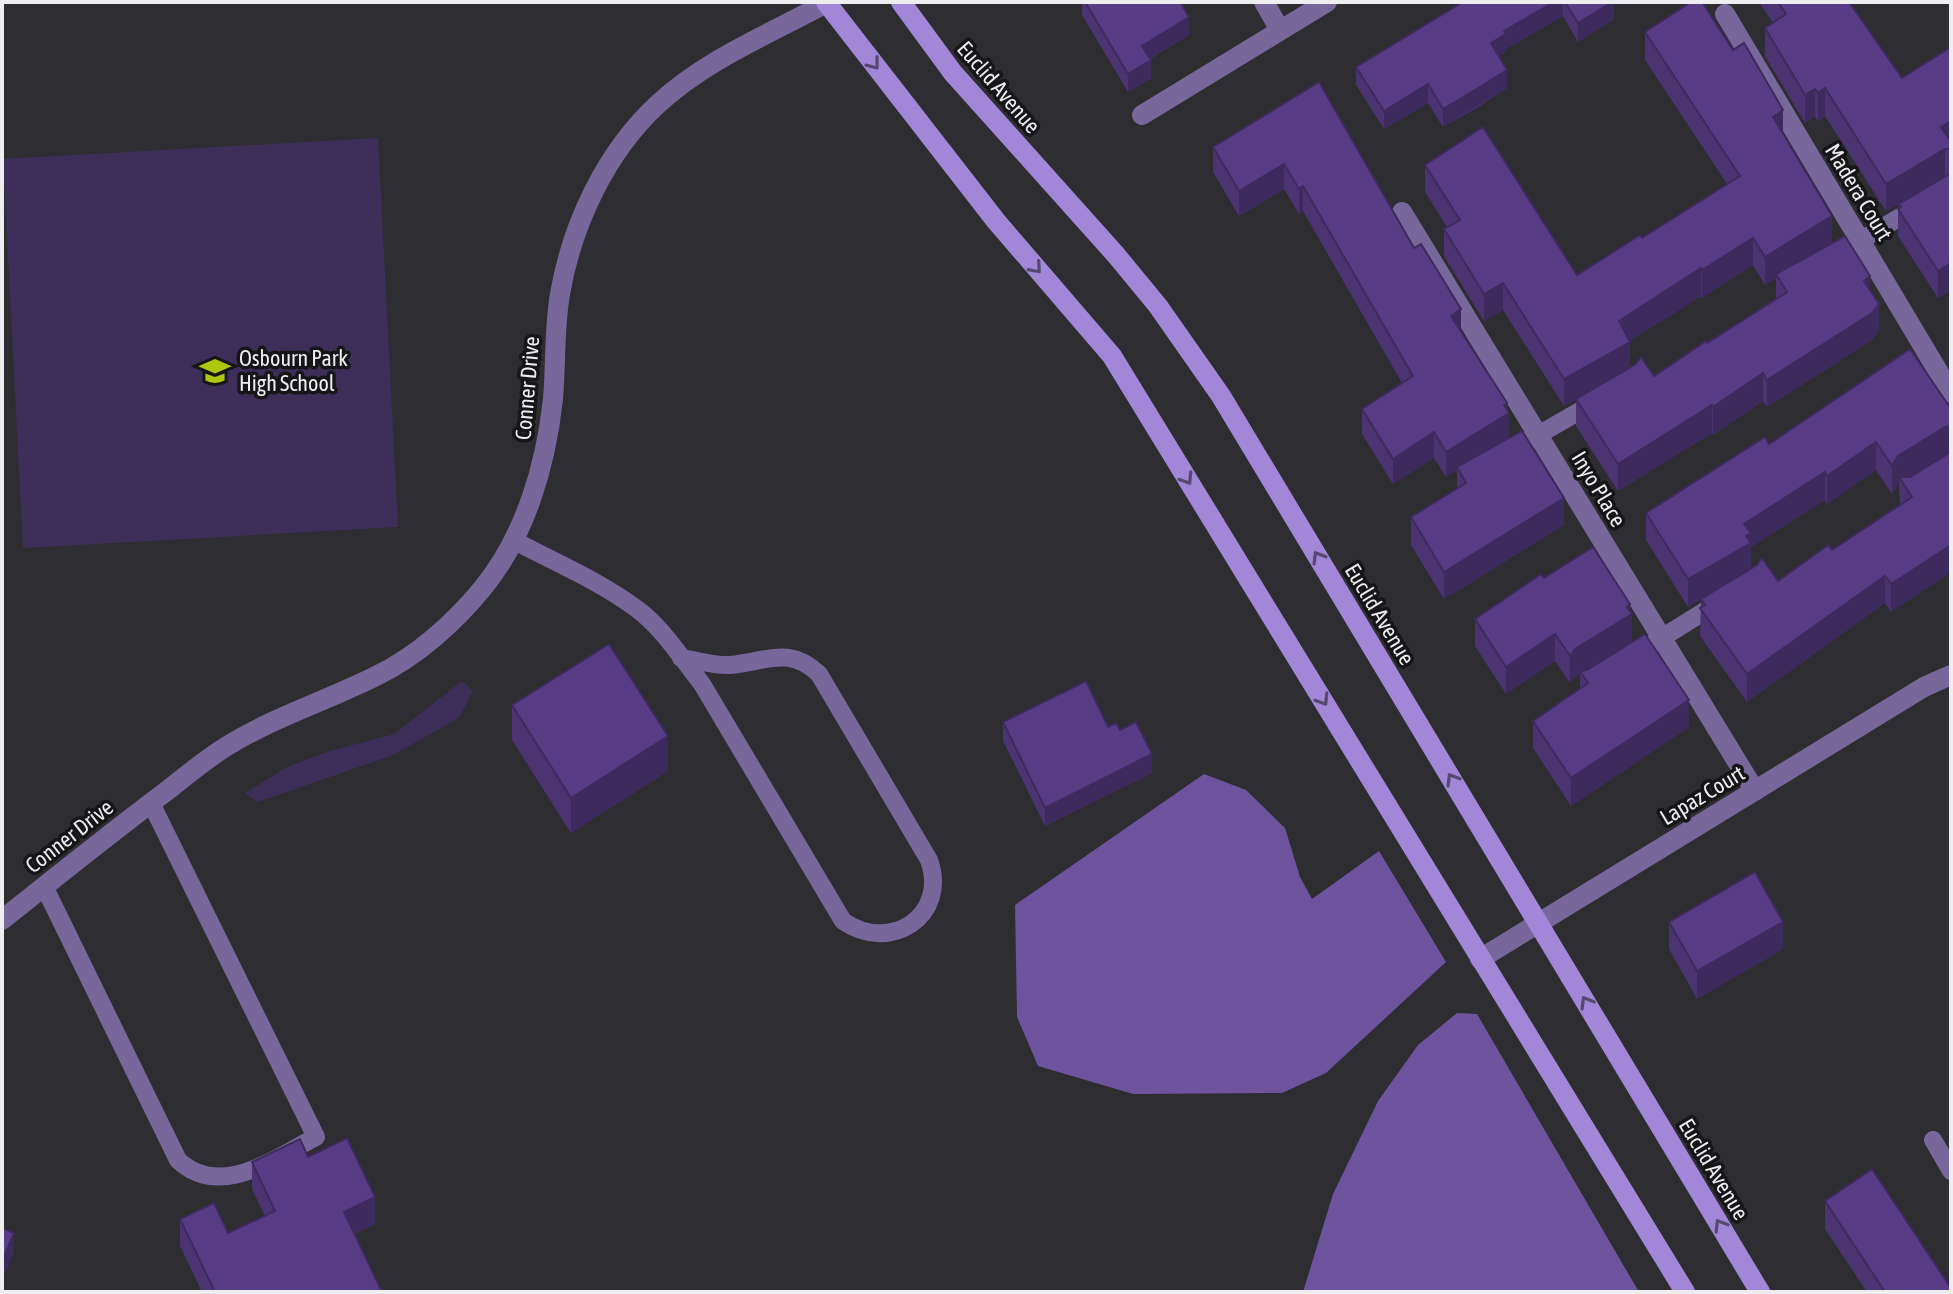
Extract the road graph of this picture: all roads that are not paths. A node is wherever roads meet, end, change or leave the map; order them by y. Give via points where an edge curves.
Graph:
1 (827, 2) edge
2 (901, 2) edge
3 (1264, 2) edge
4 (1327, 2) edge
5 (1725, 14) dead end
6 (1280, 30) junction
7 (1142, 115) dead end
8 (1951, 187) edge
9 (1402, 212) dead end
10 (1860, 241) junction
11 (1812, 269) edge
12 (1617, 389) edge
13 (1951, 393) edge
14 (1538, 435) junction
15 (1511, 451) edge
16 (513, 540) junction
17 (1738, 590) edge
18 (1662, 637) junction
19 (681, 658) junction
20 (1622, 662) edge
21 (1951, 675) edge
22 (1755, 791) junction
23 (151, 803) junction
24 (44, 886) junction
25 (2, 920) edge
26 (1538, 923) junction
27 (1480, 959) junction
28 (1933, 1140) dead end
29 (1951, 1171) edge
30 (1685, 1292) edge
31 (1760, 1292) edge

1 - 16 street, Conner Drive via 726,55 659,103 617,150 575,235 560,292 544,455
1 -> 27 main road via 996,221 1112,356
26 -> 2 main road, Euclid Avenue via 1221,396 1158,306 953,73
3 - 6 street
4 - 6 street
5 - 10 street, Madera Court
6 - 7 street
8 - 10 lane
9 - 14 street, Inyo Place
10 - 11 lane
10 - 13 street, Madera Court
12 - 14 lane
14 - 15 lane
14 - 18 street, Inyo Place
16 - 19 lane via 640,611
16 - 23 street, Conner Drive via 484,586 420,648 378,676 282,716 226,747
17 - 18 lane
18 - 20 lane
18 - 22 street, Inyo Place
19 - 19 lane via 702,684 843,921 876,936 912,922 933,896 929,860 819,674 806,661 790,658 729,665
21 - 22 street, Lapaz Court
22 - 26 street, Lapaz Court
23 - 24 street, Conner Drive
23 - 24 lane via 316,1137 233,1176 188,1170 178,1160
24 - 25 street, Conner Drive
26 - 27 street, Lapaz Court
31 -> 26 main road, Euclid Avenue
27 - 30 main road
28 - 29 lane

